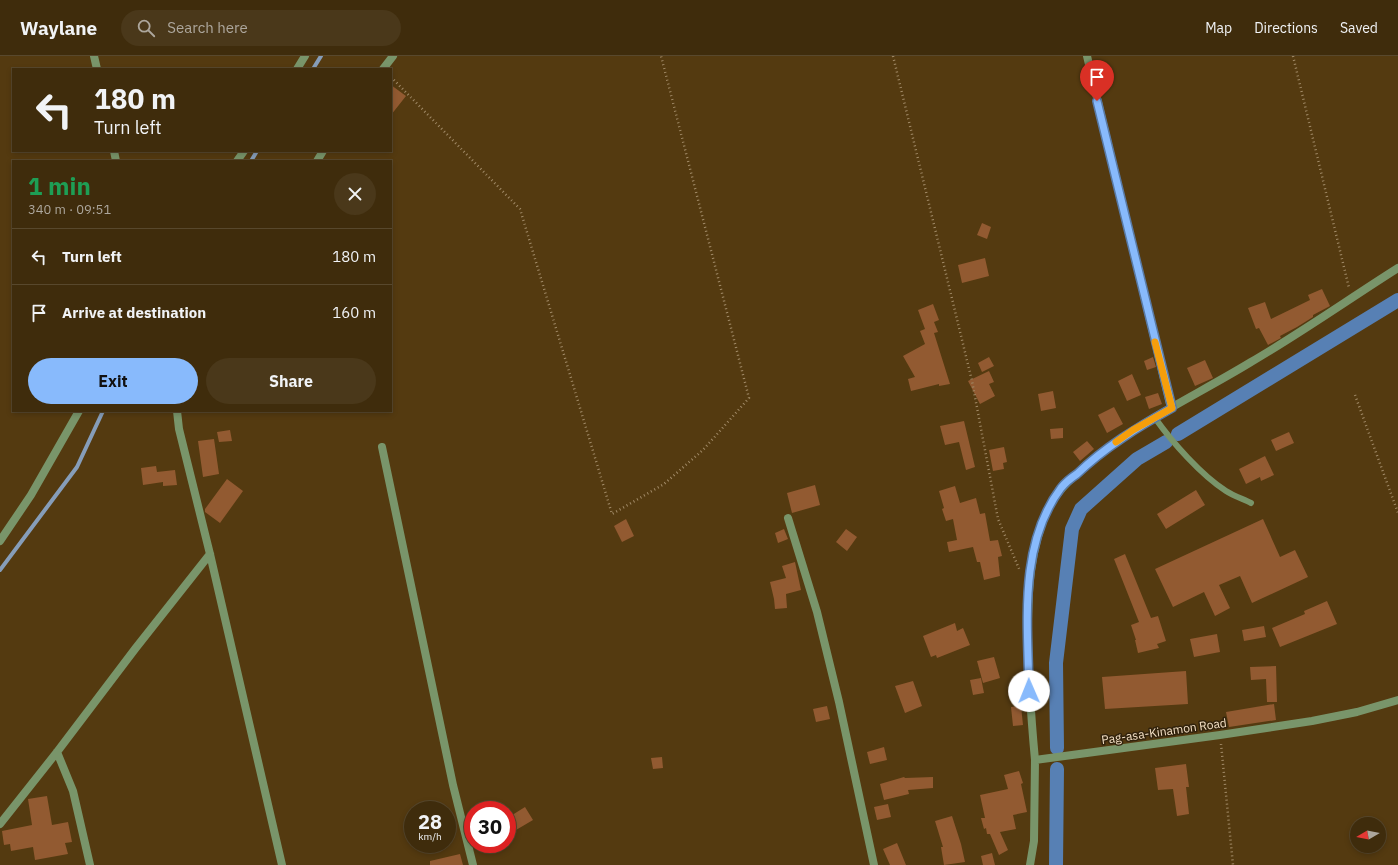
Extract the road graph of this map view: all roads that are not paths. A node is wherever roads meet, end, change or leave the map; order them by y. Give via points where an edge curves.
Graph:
1 (94, 56) edge
2 (305, 56) edge
3 (393, 56) edge
4 (1087, 56) edge
5 (97, 68) edge
6 (298, 68) edge
7 (385, 68) edge
8 (1398, 268) edge
9 (1172, 408) junction
10 (78, 412) edge
11 (177, 412) edge
12 (1155, 418) junction
13 (382, 446) dead end
14 (1251, 503) dead end
15 (788, 518) dead end
16 (0, 541) edge
17 (210, 554) junction
18 (1398, 700) edge
19 (57, 752) junction
20 (1035, 760) junction
21 (0, 824) edge
22 (90, 865) edge
23 (282, 865) edge
24 (473, 865) edge
25 (874, 865) edge
26 (1030, 865) edge

1 - 5 street
2 - 6 street
3 - 7 street
4 - 9 street
8 - 9 street via 1252,362
9 - 12 street
10 - 16 street via 31,495
11 - 17 street
12 - 14 lane via 1166,434 1211,480
12 - 20 street via 1108,447 1062,487 1048,507 1038,533 1028,590 1029,691
13 - 24 street via 451,778
15 - 25 street via 817,612
17 - 19 street
17 - 23 street
18 - 20 street, Pag-asa-Kinamon Road via 1336,717
19 - 21 street
19 - 22 street via 73,791
20 - 26 street via 1034,841

